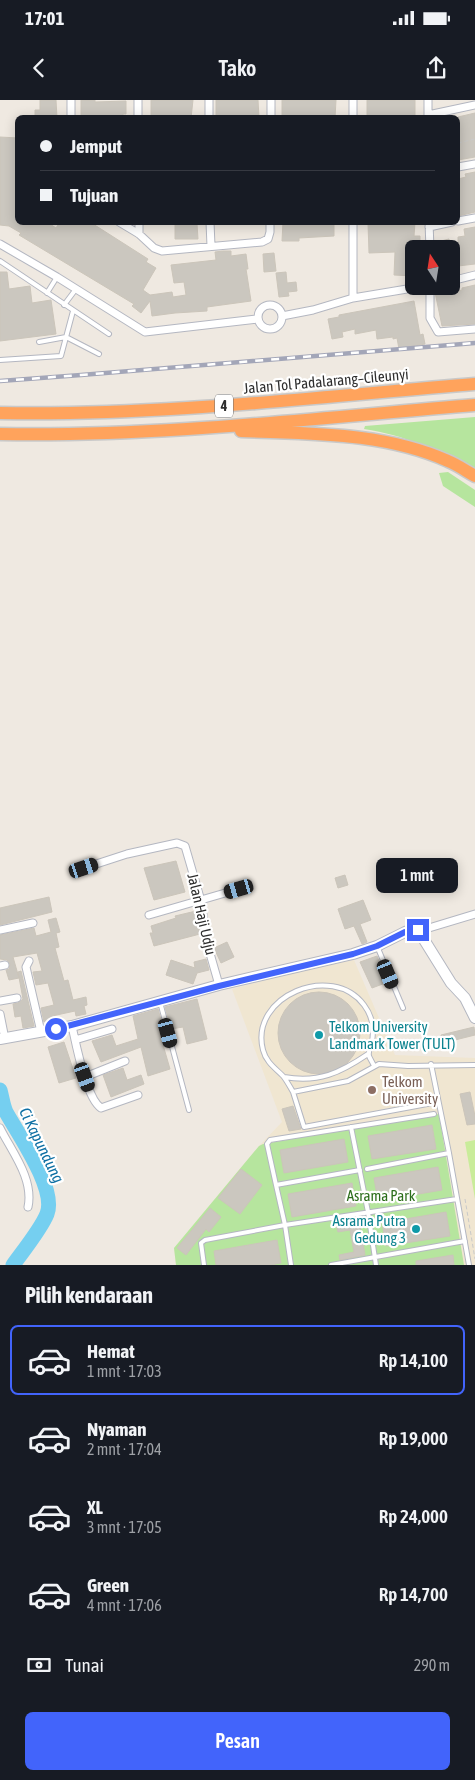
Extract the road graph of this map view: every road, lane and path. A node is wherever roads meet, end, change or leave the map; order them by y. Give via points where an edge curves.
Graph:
1 (71, 100) edge
2 (138, 100) edge
3 (209, 100) edge
4 (271, 100) edge
5 (353, 100) edge
6 (428, 100) edge
7 (475, 105) edge
8 (70, 115) edge
9 (138, 115) edge
10 (209, 115) edge
11 (271, 115) edge
12 (353, 115) edge
13 (428, 115) edge
14 (432, 115) edge
15 (475, 139) edge
16 (460, 143) edge
17 (475, 164) edge
18 (460, 167) edge
19 (475, 218) edge
20 (460, 221) edge
21 (124, 225) edge
22 (139, 225) edge
23 (210, 225) edge
24 (270, 225) edge
25 (352, 225) edge
26 (429, 225) edge
27 (139, 234) junction
28 (430, 240) edge
29 (0, 244) edge
30 (211, 246) junction
31 (0, 262) edge
32 (475, 276) edge
33 (57, 277) junction
34 (460, 279) edge
35 (76, 289) junction
36 (405, 289) edge
37 (47, 293) junction
38 (430, 295) edge
39 (353, 298) junction
40 (64, 305) junction
41 (73, 311) junction
42 (282, 316) junction
43 (257, 319) junction
44 (475, 329) edge
45 (109, 334) dead end
46 (66, 337) junction
47 (40, 342) dead end
48 (99, 354) dead end
49 (0, 360) edge
50 (475, 378) edge
51 (475, 384) edge
52 (446, 386) junction
53 (475, 405) edge
54 (0, 414) edge
55 (181, 430) junction
56 (0, 434) edge
57 (475, 476) edge
58 (84, 868) dead end
59 (239, 889) dead end
60 (200, 901) junction
61 (475, 914) edge
62 (149, 915) dead end
63 (34, 923) dead end
64 (0, 930) edge
65 (419, 932) junction
66 (377, 946) junction
67 (29, 961) dead end
68 (219, 986) junction
69 (17, 998) dead end
70 (0, 1001) edge
71 (160, 1002) junction
72 (403, 1008) dead end
73 (0, 1014) edge
74 (475, 1018) edge
75 (72, 1026) junction
76 (112, 1030) dead end
77 (41, 1032) junction
78 (2, 1039) edge
79 (75, 1040) junction
80 (368, 1054) junction
81 (125, 1061) dead end
82 (431, 1064) junction
83 (475, 1065) edge
84 (374, 1066) junction
85 (85, 1077) junction
86 (284, 1077) junction
87 (293, 1092) junction
88 (138, 1095) dead end
89 (438, 1102) junction
90 (189, 1110) dead end
91 (434, 1114) dead end
92 (351, 1127) junction
93 (0, 1128) edge
94 (449, 1153) junction
95 (367, 1169) dead end
96 (360, 1170) junction
97 (276, 1185) junction
98 (457, 1199) junction
99 (465, 1199) dead end
100 (28, 1208) dead end
101 (368, 1212) junction
102 (285, 1225) junction
103 (465, 1241) junction
104 (375, 1257) junction
105 (475, 1259) edge
106 (204, 1265) edge
107 (291, 1265) edge
108 (331, 1265) edge
109 (376, 1265) edge
110 (469, 1265) edge

1 - 8 street
2 - 9 street
3 - 10 street
4 - 11 street
5 - 12 street
6 - 13 street
7 - 14 street
15 - 16 path
17 - 18 street
19 - 20 street
21 - 27 street
22 - 27 street
23 - 30 street
24 - 30 street via 268,239 262,242
25 - 39 street
26 - 28 street
27 - 30 street via 162,251
29 - 33 street
31 - 37 lane
32 - 34 street
33 - 35 street
33 - 37 lane
35 - 40 lane
35 - 43 street via 145,332
36 - 39 street
37 - 40 lane
38 - 44 street via 430,318 438,332
39 - 42 street
40 - 41 lane
41 - 45 lane
41 - 46 lane
42 - 43 street via 279,309 268,305 258,312
42 - 43 street via 281,323 272,330 264,329
46 - 47 lane
46 - 48 lane
46 - 49 lane via 60,357
50 - 52 highway
51 - 52 highway, Jalan Tol Padalarang–Cileunyi / 4
52 - 54 highway, Jalan Tol Padalarang–Cileunyi / 4 via 207,407
53 - 55 highway, 4
55 - 56 highway, 4
55 - 57 highway via 313,433 368,438 413,448 449,461
58 - 60 street, Jalan Haji Udju via 127,854 182,844
59 - 60 street
60 - 62 street
60 - 68 street, Jalan Haji Udju
61 - 65 street
63 - 64 street
65 - 66 street via 411,930
65 - 74 street via 451,983 465,998
66 - 68 street
66 - 72 lane
67 - 77 street via 26,967
68 - 71 street
69 - 70 street
71 - 75 street
71 - 90 lane
73 - 78 street
75 - 77 street
75 - 79 street
76 - 79 street
77 - 78 street
79 - 85 street
80 - 84 lane
80 - 86 lane via 329,1075 307,1079
80 - 86 lane via 374,1029 369,1012 362,1003 338,988 311,986 297,990 275,1006 263,1029 263,1051 268,1062
81 - 85 street
82 - 83 lane
82 - 84 lane
82 - 89 lane
84 - 87 lane via 348,1081
85 - 88 street via 94,1102 101,1108
86 - 87 lane
87 - 89 lane via 304,1127
89 - 94 lane
91 - 92 lane
92 - 96 lane
92 - 97 lane via 268,1141
93 - 100 street via 25,1175 29,1187
94 - 95 lane
94 - 98 lane
96 - 97 lane
96 - 101 lane
97 - 102 lane
98 - 101 lane
98 - 103 lane
99 - 105 path
101 - 102 lane
101 - 104 lane
102 - 106 lane via 201,1241
102 - 107 lane
103 - 104 lane
103 - 110 lane
104 - 108 lane
104 - 109 lane

